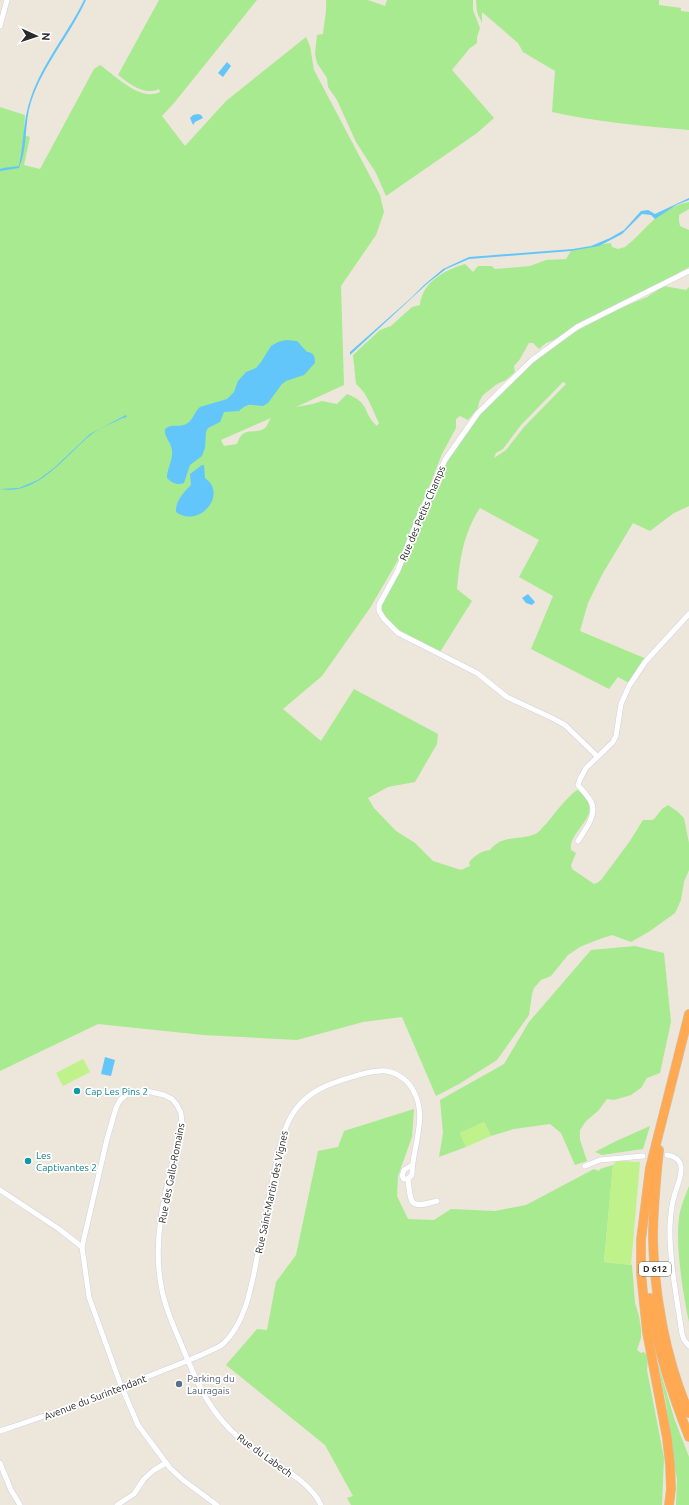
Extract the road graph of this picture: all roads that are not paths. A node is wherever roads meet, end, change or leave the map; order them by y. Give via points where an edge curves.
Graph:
1 (7, 0) edge
2 (0, 26) edge
3 (689, 271) edge
4 (689, 614) edge
5 (597, 756) junction
6 (578, 841) dead end
7 (689, 1014) edge
8 (662, 1121) junction
9 (667, 1155) dead end
10 (642, 1156) dead end
11 (412, 1165) junction
12 (585, 1166) dead end
13 (408, 1179) junction
14 (0, 1190) edge
15 (437, 1202) dead end
16 (645, 1206) junction
17 (82, 1247) junction
18 (689, 1346) edge
19 (188, 1361) junction
20 (122, 1387) junction
21 (689, 1413) edge
22 (0, 1431) edge
23 (689, 1437) edge
24 (0, 1463) edge
25 (166, 1464) junction
26 (20, 1505) edge
27 (117, 1505) edge
28 (217, 1505) edge
29 (321, 1505) edge
30 (669, 1505) edge

1 - 2 street
3 - 5 street, Rue des Petits Champs via 577,327 532,360 478,413 445,460 398,570 379,605 379,611 384,619 398,633 477,673 507,697 565,725
4 - 5 street via 645,662 629,686 621,704 616,736
5 - 6 street via 586,768 578,785 594,809 592,818
7 - 8 highway, D 612
8 - 16 highway, D 612 via 650,1168
8 - 21 highway, D 612 via 654,1205 655,1272 666,1342
9 - 18 street via 675,1158 681,1166 671,1212 670,1243 682,1334
10 - 12 street via 600,1160
11 - 13 street via 412,1175
11 - 13 street via 402,1173 404,1179
11 - 19 street, Rue Saint-Martin des Vignes via 419,1104 415,1093 405,1080 392,1072 381,1070 324,1087 310,1095 297,1107 285,1129 251,1288 239,1324 222,1345
13 - 15 street via 410,1200 413,1203 422,1205
14 - 17 street
16 - 23 highway, D 612 via 646,1272 656,1334 666,1374
16 - 30 highway, D 612 via 641,1273 647,1332 667,1438 671,1489
17 - 19 street, Rue des Gallo-Romains via 117,1104 130,1092 138,1091 164,1095 172,1099 181,1113 182,1124 164,1200 159,1256 161,1284 167,1307
17 - 20 street, Rue des Gallo-Romains via 89,1297
19 - 20 street, Avenue du Surintendant
19 - 29 street, Rue du Labech via 203,1396 226,1425 258,1452 307,1485
20 - 22 street, Avenue du Surintendant
20 - 25 street, Rue des Gallo-Romains via 138,1425
24 - 26 street
25 - 27 street via 154,1470 134,1494
25 - 28 street, Rue des Gallo-Romains

